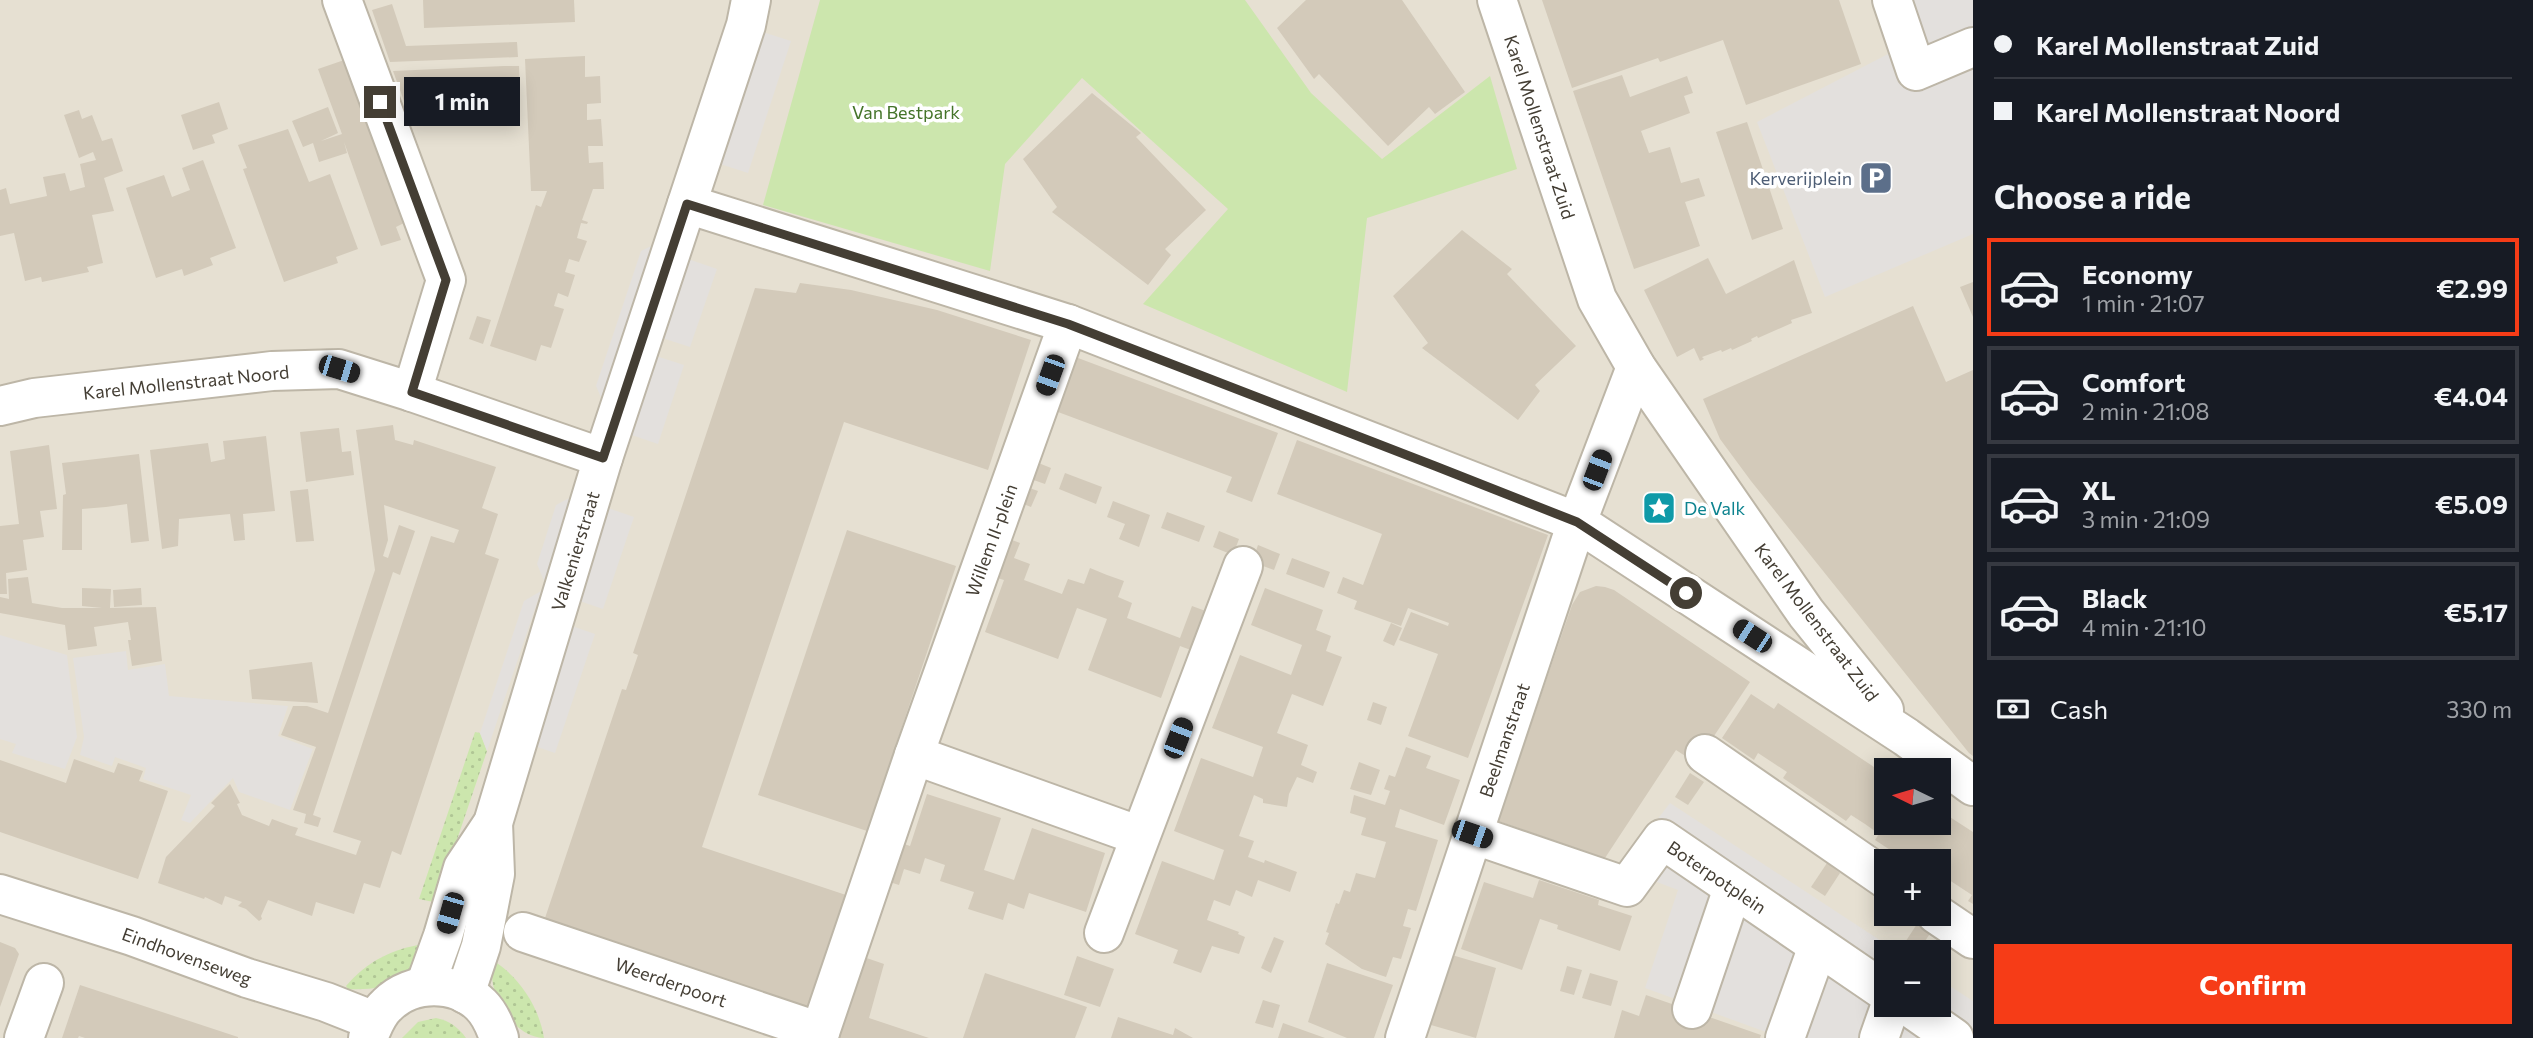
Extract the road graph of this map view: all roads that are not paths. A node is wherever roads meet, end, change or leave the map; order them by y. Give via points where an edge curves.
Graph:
1 (342, 0) edge
2 (751, 0) edge
3 (1497, 0) edge
4 (1892, 0) edge
5 (1973, 47) edge
6 (687, 204) junction
7 (1068, 324) junction
8 (1636, 367) junction
9 (412, 392) junction
10 (0, 406) edge
11 (603, 458) junction
12 (1577, 522) junction
13 (1243, 566) dead end
14 (1906, 737) junction
15 (1705, 754) dead end
16 (914, 755) junction
17 (1973, 786) edge
18 (492, 823) junction
19 (1472, 834) junction
20 (1140, 836) junction
21 (1874, 871) edge
22 (1733, 888) junction
23 (0, 894) edge
24 (1951, 924) edge
25 (523, 932) dead end
26 (1104, 933) dead end
27 (1973, 939) edge
28 (1818, 946) junction
29 (44, 983) dead end
30 (1874, 984) edge
31 (425, 986) junction
32 (466, 994) junction
33 (1692, 1009) dead end
34 (1886, 1017) edge
35 (1924, 1017) edge
36 (371, 1029) edge
37 (819, 1035) edge
38 (24, 1038) edge
39 (499, 1038) edge
40 (1405, 1038) edge
41 (1785, 1038) edge
42 (1879, 1038) edge
43 (1954, 1038) edge

1 - 9 street via 446,280
2 - 6 street, Valkenierstraat
3 - 8 street, Karel Mollenstraat Zuid via 1597,299
4 - 5 street via 1916,71
6 - 7 street, Karel Mollenstraat Zuid
6 - 11 street, Valkenierstraat
7 - 12 street, Karel Mollenstraat Zuid
7 - 16 street, Willem II-plein
8 - 12 street
8 - 14 street, Karel Mollenstraat Zuid via 1807,613
9 - 10 street, Karel Mollenstraat Noord via 339,369 272,371 34,398
9 - 11 street, Karel Mollenstraat Noord
11 - 18 street, Valkenierstraat
12 - 14 street, Karel Mollenstraat Zuid
12 - 19 street, Beelmanstraat
13 - 20 street
14 - 17 street, Karel Mollenstraat Zuid
15 - 21 street
16 - 20 street
16 - 37 street, Willem II-plein
18 - 31 street, Valkenierstraat via 463,868
18 - 32 street, Valkenierstraat via 495,874
19 - 22 street, Boterpotplein via 1627,887 1662,839
19 - 40 street, Beelmanstraat
20 - 26 street
22 - 28 street, Boterpotplein
22 - 33 street
23 - 36 street, Eindhovenseweg via 326,1002
24 - 27 street
25 - 37 street, Weerderpoort
28 - 30 street, Boterpotplein
28 - 41 street
29 - 38 street
31 - 32 street
31 - 36 street via 404,992 387,1004
32 - 39 street via 481,1005
34 - 42 street
35 - 43 street

